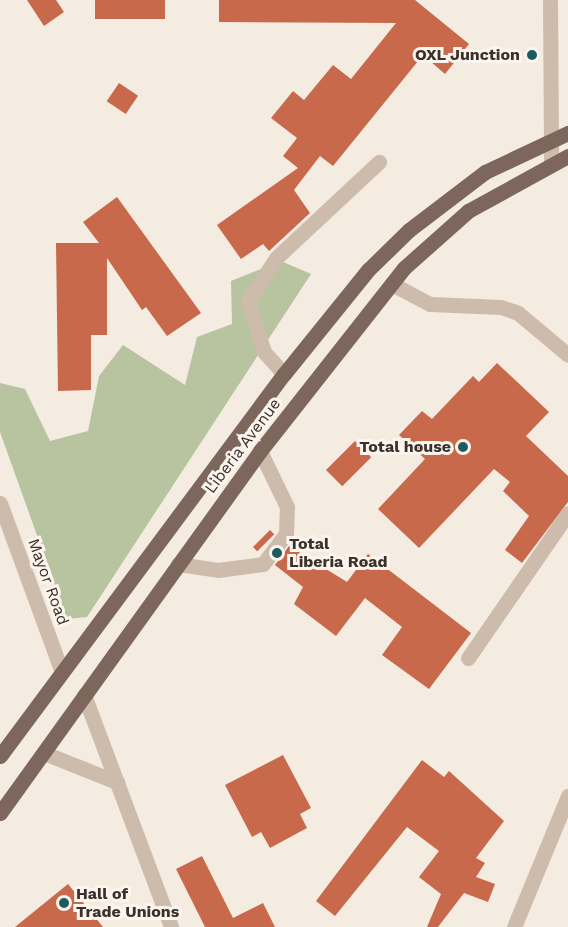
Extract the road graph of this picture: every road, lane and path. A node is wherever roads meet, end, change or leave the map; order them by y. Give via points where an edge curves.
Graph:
1 (550, 0) edge
2 (568, 133) edge
3 (550, 139) junction
4 (568, 156) edge
5 (379, 162) dead end
6 (551, 162) junction
7 (392, 284) junction
8 (568, 355) edge
9 (284, 374) junction
10 (260, 451) junction
11 (0, 503) edge
12 (568, 513) edge
13 (178, 564) junction
14 (468, 658) dead end
15 (62, 672) junction
16 (84, 695) junction
17 (44, 753) junction
18 (0, 756) edge
19 (117, 782) junction
20 (568, 796) edge
21 (0, 813) edge
22 (171, 927) edge
23 (514, 927) edge

1 - 3 street
2 - 3 main road, Liberia Avenue
3 - 6 street
3 - 9 main road, Liberia Avenue via 485,172 409,230 368,270
4 - 6 main road, Liberia Avenue
5 - 9 street via 276,258 248,302 264,352
6 - 7 main road, Liberia Avenue via 468,211
7 - 8 street via 430,304 501,307 518,313
7 - 10 main road, Liberia Avenue
9 - 15 main road, Liberia Avenue
10 - 13 main road, Liberia Avenue
10 - 13 street via 287,507 286,534 263,564 218,570
11 - 15 street, Mayor Road
12 - 14 street
13 - 16 main road, Liberia Avenue
15 - 18 main road, Liberia Avenue
16 - 17 main road, Liberia Avenue
16 - 19 street
17 - 19 street
17 - 21 main road, Liberia Avenue
19 - 22 street
20 - 23 street

